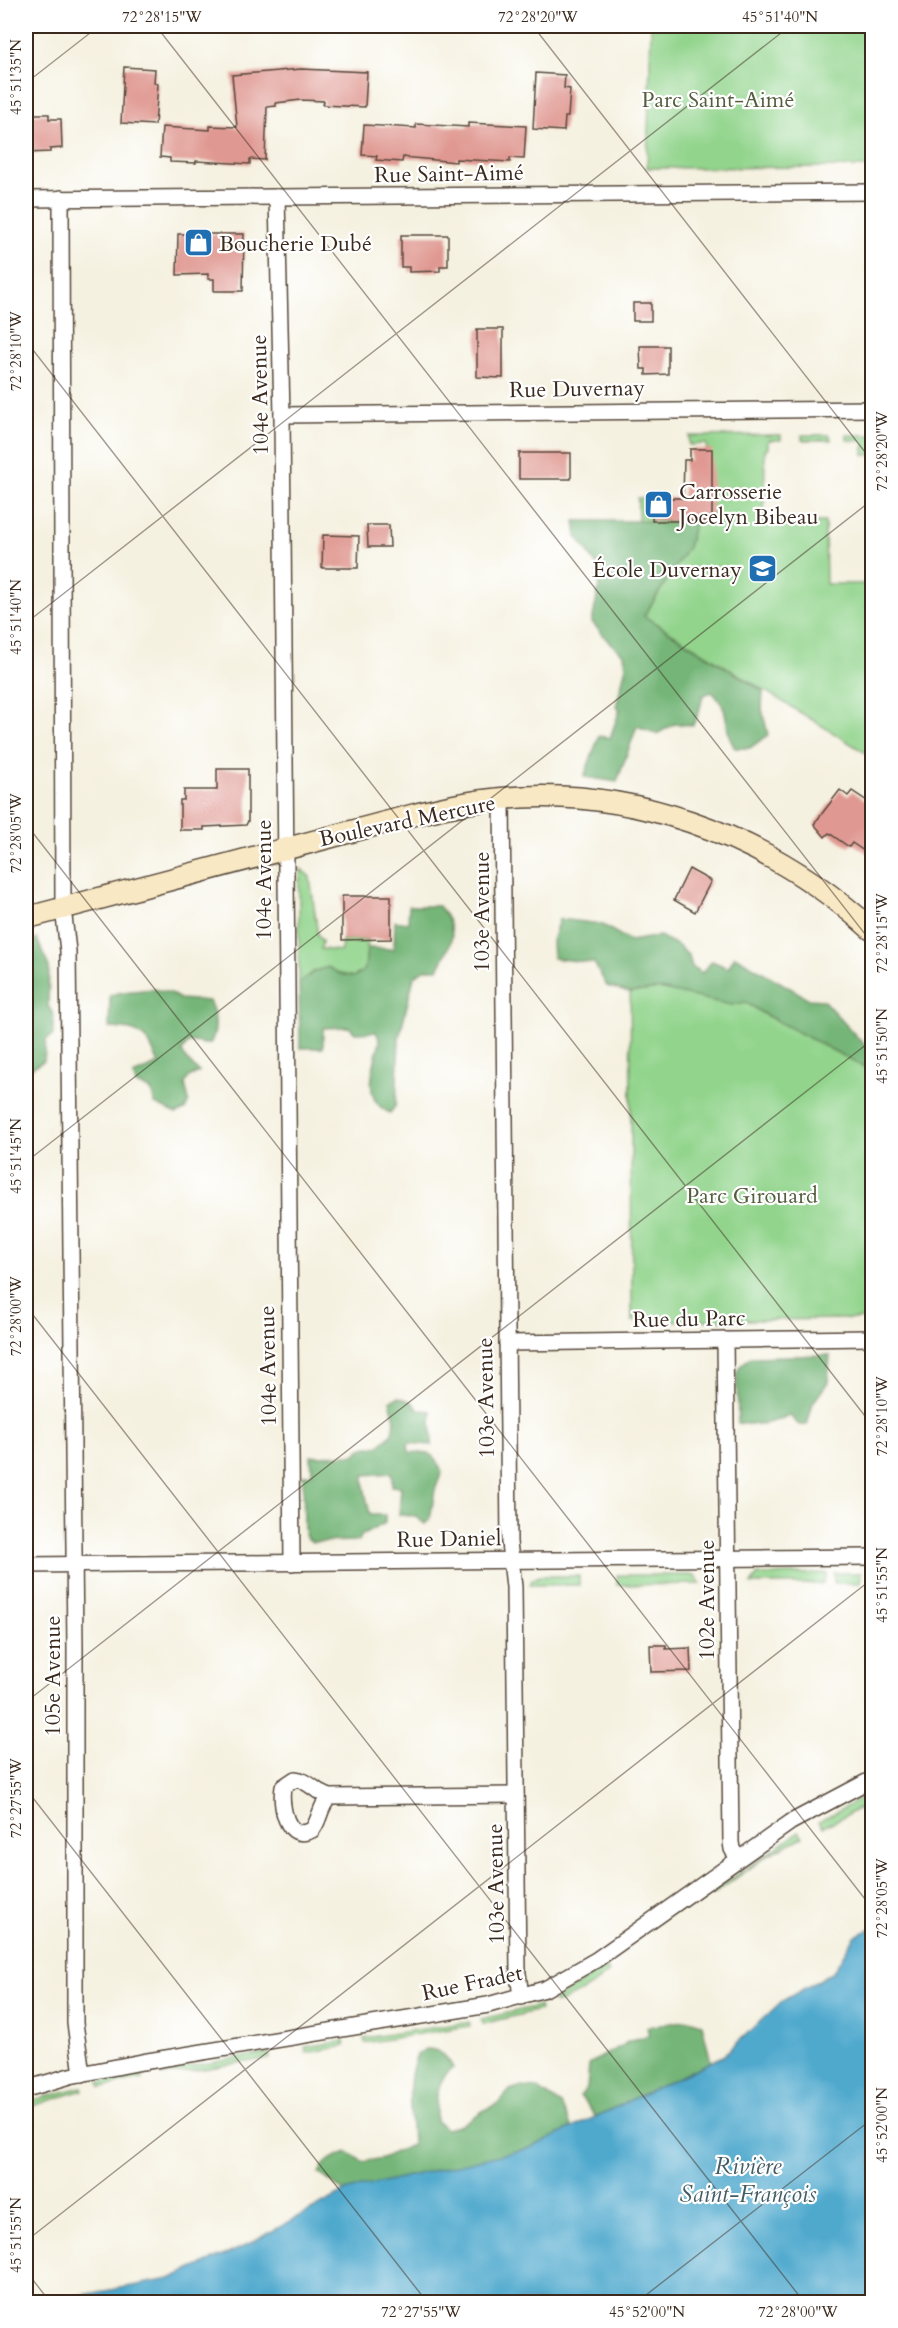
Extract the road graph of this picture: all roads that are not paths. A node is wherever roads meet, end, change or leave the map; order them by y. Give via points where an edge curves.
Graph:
1 (873, 192) edge
2 (277, 197) junction
3 (61, 198) junction
4 (26, 199) edge
5 (873, 409) edge
6 (282, 415) junction
7 (502, 798) junction
8 (285, 848) junction
9 (63, 908) junction
10 (26, 918) edge
11 (873, 930) edge
12 (873, 1338) edge
13 (725, 1340) junction
14 (507, 1343) junction
15 (873, 1557) edge
16 (728, 1558) junction
17 (511, 1560) junction
18 (292, 1563) junction
19 (73, 1564) junction
20 (26, 1565) edge
21 (873, 1779) edge
22 (516, 1795) junction
23 (330, 1797) dead end
24 (738, 1857) junction
25 (521, 1997) junction
26 (82, 2074) junction
27 (26, 2089) edge

1 - 2 street, Rue Saint-Aimé
2 - 3 street, Rue Saint-Aimé
2 - 6 street, 104e Avenue
3 - 4 street, Rue Saint-Aimé
3 - 9 street, 105e Avenue
5 - 6 street, Rue Duvernay
6 - 8 street, 104e Avenue
7 - 8 street, Boulevard Mercure via 417,814
7 - 11 street, Boulevard Mercure via 606,801 700,824 792,868
7 - 14 street, 103e Avenue
8 - 9 street, Boulevard Mercure
8 - 18 street, 104e Avenue
9 - 10 street, Boulevard Mercure
9 - 19 street, 105e Avenue via 68,951
12 - 13 street, Rue du Parc
13 - 14 street, Rue du Parc
13 - 16 street, 102e Avenue
14 - 17 street, 103e Avenue
15 - 16 street, Rue Daniel
16 - 17 street, Rue Daniel
16 - 24 street, 102e Avenue via 731,1842
17 - 18 street, Rue Daniel
17 - 22 street, 103e Avenue
18 - 19 street, Rue Daniel
19 - 20 street, Rue Daniel
19 - 26 street, 105e Avenue via 75,2023
21 - 24 street, Rue Fradet via 790,1822
22 - 23 street
22 - 25 street, 103e Avenue
24 - 25 street, Rue Fradet via 580,1970 553,1986
25 - 26 street, Rue Fradet
26 - 27 street, Rue Fradet

